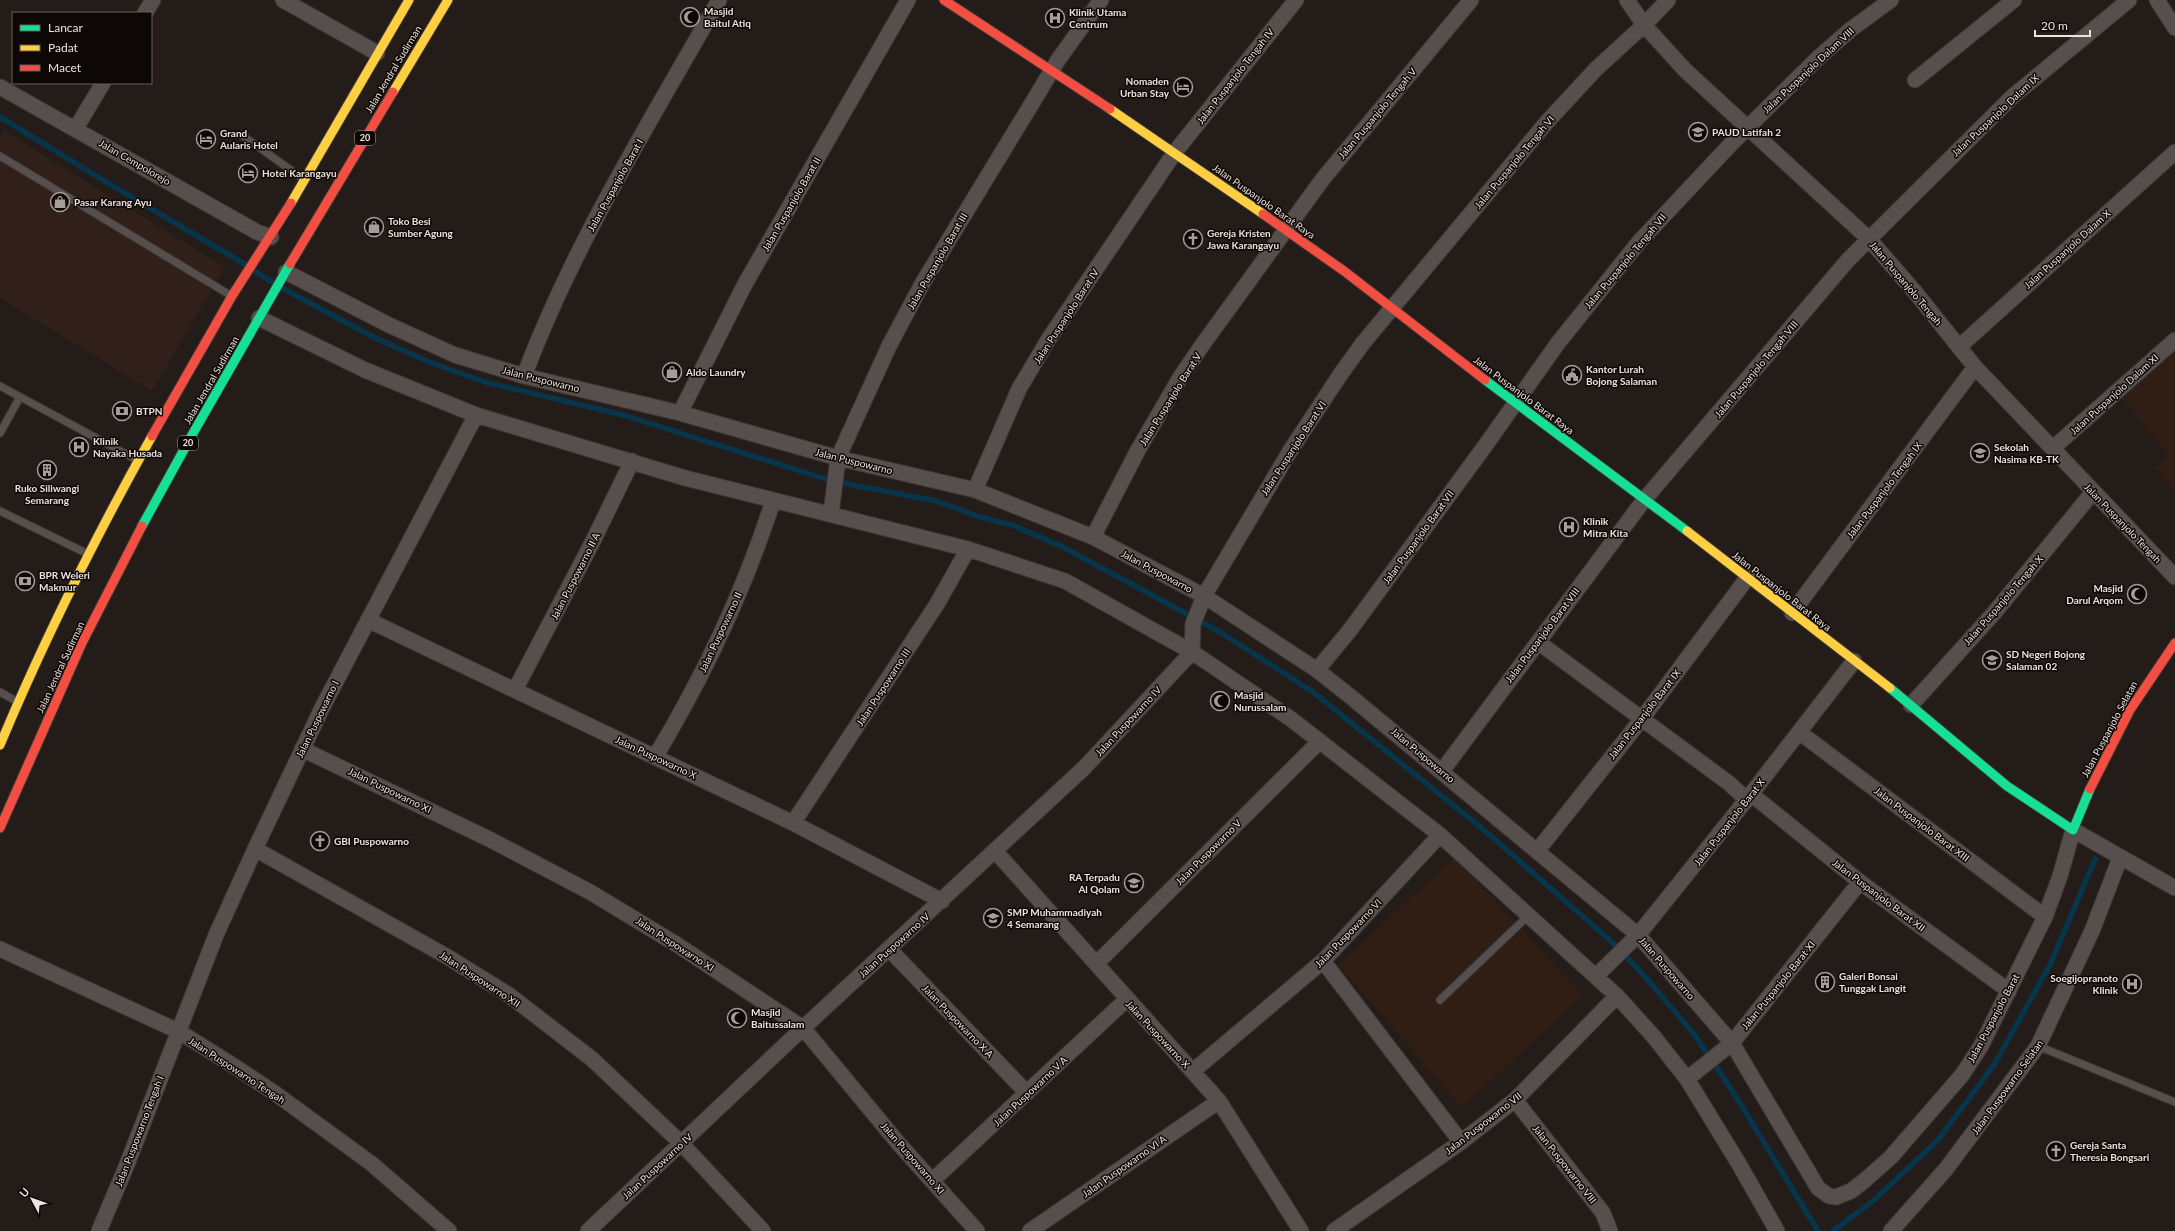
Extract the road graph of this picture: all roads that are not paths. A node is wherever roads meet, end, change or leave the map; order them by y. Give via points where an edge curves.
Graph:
1 (153, 0) edge
2 (283, 0) edge
3 (409, 0) edge
4 (448, 0) edge
5 (720, 0) edge
6 (908, 0) edge
7 (944, 0) edge
8 (1101, 0) edge
9 (1296, 0) edge
10 (1471, 0) edge
11 (1627, 0) edge
12 (1668, 0) edge
13 (1891, 0) edge
14 (2014, 0) edge
15 (2129, 0) edge
16 (2157, 0) edge
17 (146, 12) edge
18 (1644, 25) junction
19 (2175, 28) edge
20 (377, 53) junction
21 (1052, 71) junction
22 (1915, 80) dead end
23 (102, 84) edge
24 (0, 87) edge
25 (76, 128) junction
26 (1746, 128) junction
27 (243, 136) dead end
28 (1175, 152) junction
29 (2175, 152) edge
30 (0, 156) edge
31 (304, 179) junction
32 (1286, 229) junction
33 (1869, 240) junction
34 (268, 241) junction
35 (284, 274) junction
36 (232, 296) junction
37 (1393, 307) junction
38 (261, 314) junction
39 (2175, 340) edge
40 (1959, 347) junction
41 (1975, 367) junction
42 (524, 376) junction
43 (0, 386) edge
44 (20, 397) junction
45 (1515, 403) junction
46 (680, 413) junction
47 (476, 415) junction
48 (0, 433) edge
49 (2053, 448) junction
50 (838, 458) junction
51 (139, 460) junction
52 (632, 461) junction
53 (975, 490) junction
54 (2093, 492) junction
55 (1644, 500) junction
56 (772, 501) junction
57 (0, 511) edge
58 (831, 514) junction
59 (1093, 537) junction
60 (968, 549) junction
61 (89, 555) junction
62 (1748, 577) junction
63 (2175, 577) edge
64 (1201, 601) junction
65 (1792, 613) junction
66 (368, 620) junction
67 (1538, 642) junction
68 (2175, 644) edge
69 (1192, 652) junction
70 (1854, 661) junction
71 (1317, 670) junction
72 (515, 690) junction
73 (0, 692) edge
74 (18, 702) junction
75 (1911, 705) junction
76 (1641, 720) junction
77 (1799, 732) junction
78 (1320, 741) junction
79 (0, 745) edge
80 (302, 749) junction
81 (655, 757) junction
82 (1442, 771) junction
83 (1749, 797) junction
84 (793, 823) junction
85 (0, 828) edge
86 (2073, 830) junction
87 (1440, 835) junction
88 (255, 849) junction
89 (1538, 850) junction
90 (996, 852) junction
91 (2120, 858) junction
92 (1860, 882) junction
93 (2175, 888) edge
94 (942, 901) junction
95 (1529, 915) junction
96 (2045, 917) junction
97 (1635, 938) junction
98 (0, 949) edge
99 (889, 949) junction
100 (1323, 961) junction
101 (1096, 963) junction
102 (1598, 974) junction
103 (2009, 991) junction
104 (1617, 996) junction
105 (1126, 1000) junction
106 (1440, 1000) dead end
107 (803, 1028) junction
108 (178, 1031) junction
109 (1729, 1045) junction
110 (2038, 1046) junction
111 (1193, 1071) junction
112 (1688, 1078) junction
113 (1027, 1093) junction
114 (1515, 1100) junction
115 (1219, 1101) junction
116 (2175, 1102) edge
117 (1461, 1142) junction
118 (681, 1143) junction
119 (932, 1181) junction
120 (1826, 1195) joint
121 (99, 1231) edge
122 (449, 1231) edge
123 (588, 1231) edge
124 (763, 1231) edge
125 (977, 1231) edge
126 (1030, 1231) edge
127 (1301, 1231) edge
128 (1335, 1231) edge
129 (1610, 1231) edge
130 (1777, 1231) edge
131 (1891, 1231) edge

1 - 17 street
2 - 20 street
3 - 20 main road, Jalan Jendral Sudirman
4 - 35 main road, Jalan Jendral Sudirman / 20
5 - 42 street, Jalan Puspanjolo Barat I via 600,209 539,336
6 - 46 street, Jalan Puspanjolo Barat II via 745,284
7 - 21 main road, Jalan Puspanjolo Barat Raya
8 - 21 street, Jalan Puspanjolo Barat III
9 - 28 street, Jalan Puspanjolo Tengah IV
10 - 32 street, Jalan Puspanjolo Tengah V via 1322,180
11 - 18 street, Jalan Puspanjolo Tengah
12 - 18 street, Jalan Puspanjolo Tengah VI
13 - 26 street, Jalan Puspanjolo Dalam VIII via 1850,30 1818,58
14 - 22 street
15 - 33 street, Jalan Puspanjolo Dalam IX via 2012,97
16 - 19 street
18 - 26 street, Jalan Puspanjolo Tengah via 1685,70
18 - 37 street, Jalan Puspanjolo Tengah VI via 1596,69 1522,149
20 - 31 main road, Jalan Jendral Sudirman
21 - 28 main road, Jalan Puspanjolo Barat Raya
21 - 50 street, Jalan Puspanjolo Barat III via 922,284 889,346
23 - 25 street
24 - 25 street, Jalan Cempolorejo
25 - 34 street, Jalan Cempolorejo via 257,232
26 - 33 street, Jalan Puspanjolo Tengah
26 - 45 street, Jalan Puspanjolo Tengah VII via 1639,242 1558,343
27 - 31 lane
28 - 32 main road, Jalan Puspanjolo Barat Raya
28 - 53 street, Jalan Puspanjolo Barat IV via 1048,340 1019,389
29 - 40 street, Jalan Puspanjolo Dalam X
30 - 36 lane
31 - 34 main road, Jalan Jendral Sudirman
32 - 37 main road, Jalan Puspanjolo Barat Raya
32 - 59 street, Jalan Puspanjolo Barat V via 1181,376 1138,450
33 - 40 street, Jalan Puspanjolo Tengah
33 - 55 street, Jalan Puspanjolo Tengah VIII via 1848,260
34 - 36 main road, Jalan Jendral Sudirman
35 - 38 main road, Jalan Jendral Sudirman / 20
35 - 42 street, Jalan Puspowarno via 455,355
36 - 51 main road, Jalan Jendral Sudirman
37 - 45 main road, Jalan Puspanjolo Barat Raya
37 - 64 street, Jalan Puspanjolo Barat VI via 1340,375 1294,444 1262,494
38 - 47 street via 365,370
38 - 85 main road, Jalan Jendral Sudirman / 20 via 156,499 110,586
39 - 49 street, Jalan Puspanjolo Dalam XI
40 - 41 street, Jalan Puspanjolo Tengah
41 - 49 street, Jalan Puspanjolo Tengah
41 - 65 street, Jalan Puspanjolo Tengah IX
42 - 46 street, Jalan Puspowarno
43 - 44 lane
44 - 48 lane
44 - 51 lane
45 - 55 main road, Jalan Puspanjolo Barat Raya
45 - 71 street, Jalan Puspanjolo Barat VII via 1350,630
46 - 50 street, Jalan Puspowarno
47 - 52 street
47 - 66 street, Jalan Puspowarno I
49 - 54 street, Jalan Puspanjolo Tengah
50 - 53 street, Jalan Puspowarno
50 - 58 street, Jalan Puspanjolo Barat III
51 - 61 main road, Jalan Jendral Sudirman
52 - 56 street
52 - 72 street, Jalan Puspowarno II A
53 - 59 street, Jalan Puspowarno
54 - 63 street, Jalan Puspanjolo Tengah
54 - 75 street, Jalan Puspanjolo Tengah X via 1994,613
55 - 62 main road, Jalan Puspanjolo Barat Raya
55 - 67 street, Jalan Puspanjolo Barat VIII
56 - 58 street
56 - 81 street, Jalan Puspowarno II via 762,535 728,619
57 - 61 lane
58 - 60 street
59 - 64 street, Jalan Puspowarno
60 - 69 street via 1065,581
60 - 84 street, Jalan Puspowarno III via 937,604
61 - 74 main road, Jalan Jendral Sudirman
62 - 65 main road, Jalan Puspanjolo Barat Raya
62 - 76 street, Jalan Puspanjolo Barat IX
64 - 69 street, Jalan Puspanjolo Barat VI via 1193,624
64 - 71 street, Jalan Puspowarno
65 - 70 main road, Jalan Puspanjolo Barat Raya
66 - 72 street, Jalan Puspowarno X
66 - 80 street, Jalan Puspowarno I
67 - 76 street, Jalan Puspanjolo Barat XII
67 - 82 street, Jalan Puspanjolo Barat VIII
68 - 86 main road, Jalan Puspanjolo Selatan via 2149,677 2127,714 2101,762
69 - 78 street
69 - 90 street, Jalan Puspowarno IV via 1084,768
70 - 75 main road, Jalan Puspanjolo Barat Raya
70 - 77 street, Jalan Puspanjolo Barat X
71 - 82 street, Jalan Puspowarno
72 - 81 street, Jalan Puspowarno X
73 - 74 lane
74 - 79 main road, Jalan Jendral Sudirman
75 - 86 main road, Jalan Puspanjolo Barat Raya via 2007,786
76 - 83 street, Jalan Puspanjolo Barat XII
76 - 89 street, Jalan Puspanjolo Barat IX
77 - 83 street, Jalan Puspanjolo Barat X
77 - 96 street, Jalan Puspanjolo Barat XIII
78 - 87 street
78 - 101 street, Jalan Puspowarno V
80 - 88 street, Jalan Puspowarno I
80 - 107 street, Jalan Puspowarno XI via 489,839 590,892 676,944
81 - 84 street, Jalan Puspowarno X
82 - 89 street, Jalan Puspowarno
83 - 92 street, Jalan Puspanjolo Barat XII
83 - 97 street, Jalan Puspanjolo Barat X
84 - 94 street, Jalan Puspowarno X
86 - 91 street
86 - 96 street, Jalan Puspanjolo Barat
87 - 95 street
87 - 100 street, Jalan Puspowarno VI
88 - 108 street, Jalan Puspowarno I via 216,935
88 - 118 street, Jalan Puspowarno XII via 446,956 509,995 592,1059
89 - 97 street, Jalan Puspowarno
90 - 94 street, Jalan Puspowarno IV
90 - 101 street, Jalan Puspowarno X
91 - 93 street
91 - 110 street, Jalan Puspowarno Selatan via 2092,931
92 - 103 street, Jalan Puspanjolo Barat XII
92 - 109 street, Jalan Puspanjolo Barat XI
94 - 99 street, Jalan Puspowarno IV
95 - 102 street
95 - 106 lane
96 - 103 street, Jalan Puspanjolo Barat
97 - 102 street, Jalan Puspanjolo Barat X
97 - 109 street, Jalan Puspowarno
98 - 108 street, Jalan Puspowarno Tengah
99 - 107 street, Jalan Puspowarno IV
99 - 113 street, Jalan Puspowarno X A
100 - 111 street, Jalan Puspowarno VI
100 - 117 street
101 - 105 street, Jalan Puspowarno X
102 - 104 street
103 - 120 street, Jalan Puspanjolo Barat via 1981,1046 1930,1115 1864,1182 1842,1195
104 - 112 street
104 - 114 street, Jalan Puspowarno VII
105 - 111 street, Jalan Puspowarno X
105 - 113 street, Jalan Puspowarno V A
107 - 118 street, Jalan Puspowarno IV
107 - 119 street, Jalan Puspowarno XI
108 - 121 street, Jalan Puspowarno Tengah I
108 - 122 street, Jalan Puspowarno Tengah via 276,1094 372,1164
109 - 112 street, Jalan Puspanjolo Barat XI
109 - 120 street, Jalan Puspowarno via 1818,1188
110 - 116 lane
110 - 131 street, Jalan Puspowarno Selatan via 1946,1169
111 - 115 street, Jalan Puspowarno X
112 - 130 street
113 - 119 street, Jalan Puspowarno V A
114 - 117 street, Jalan Puspowarno VII
114 - 129 street, Jalan Puspowarno VIII via 1603,1213
115 - 126 street, Jalan Puspowarno VI A
115 - 127 street, Jalan Puspowarno X
117 - 128 street, Jalan Puspowarno VII
118 - 123 street, Jalan Puspowarno IV
118 - 124 street, Jalan Puspowarno XII
119 - 125 street, Jalan Puspowarno XI

